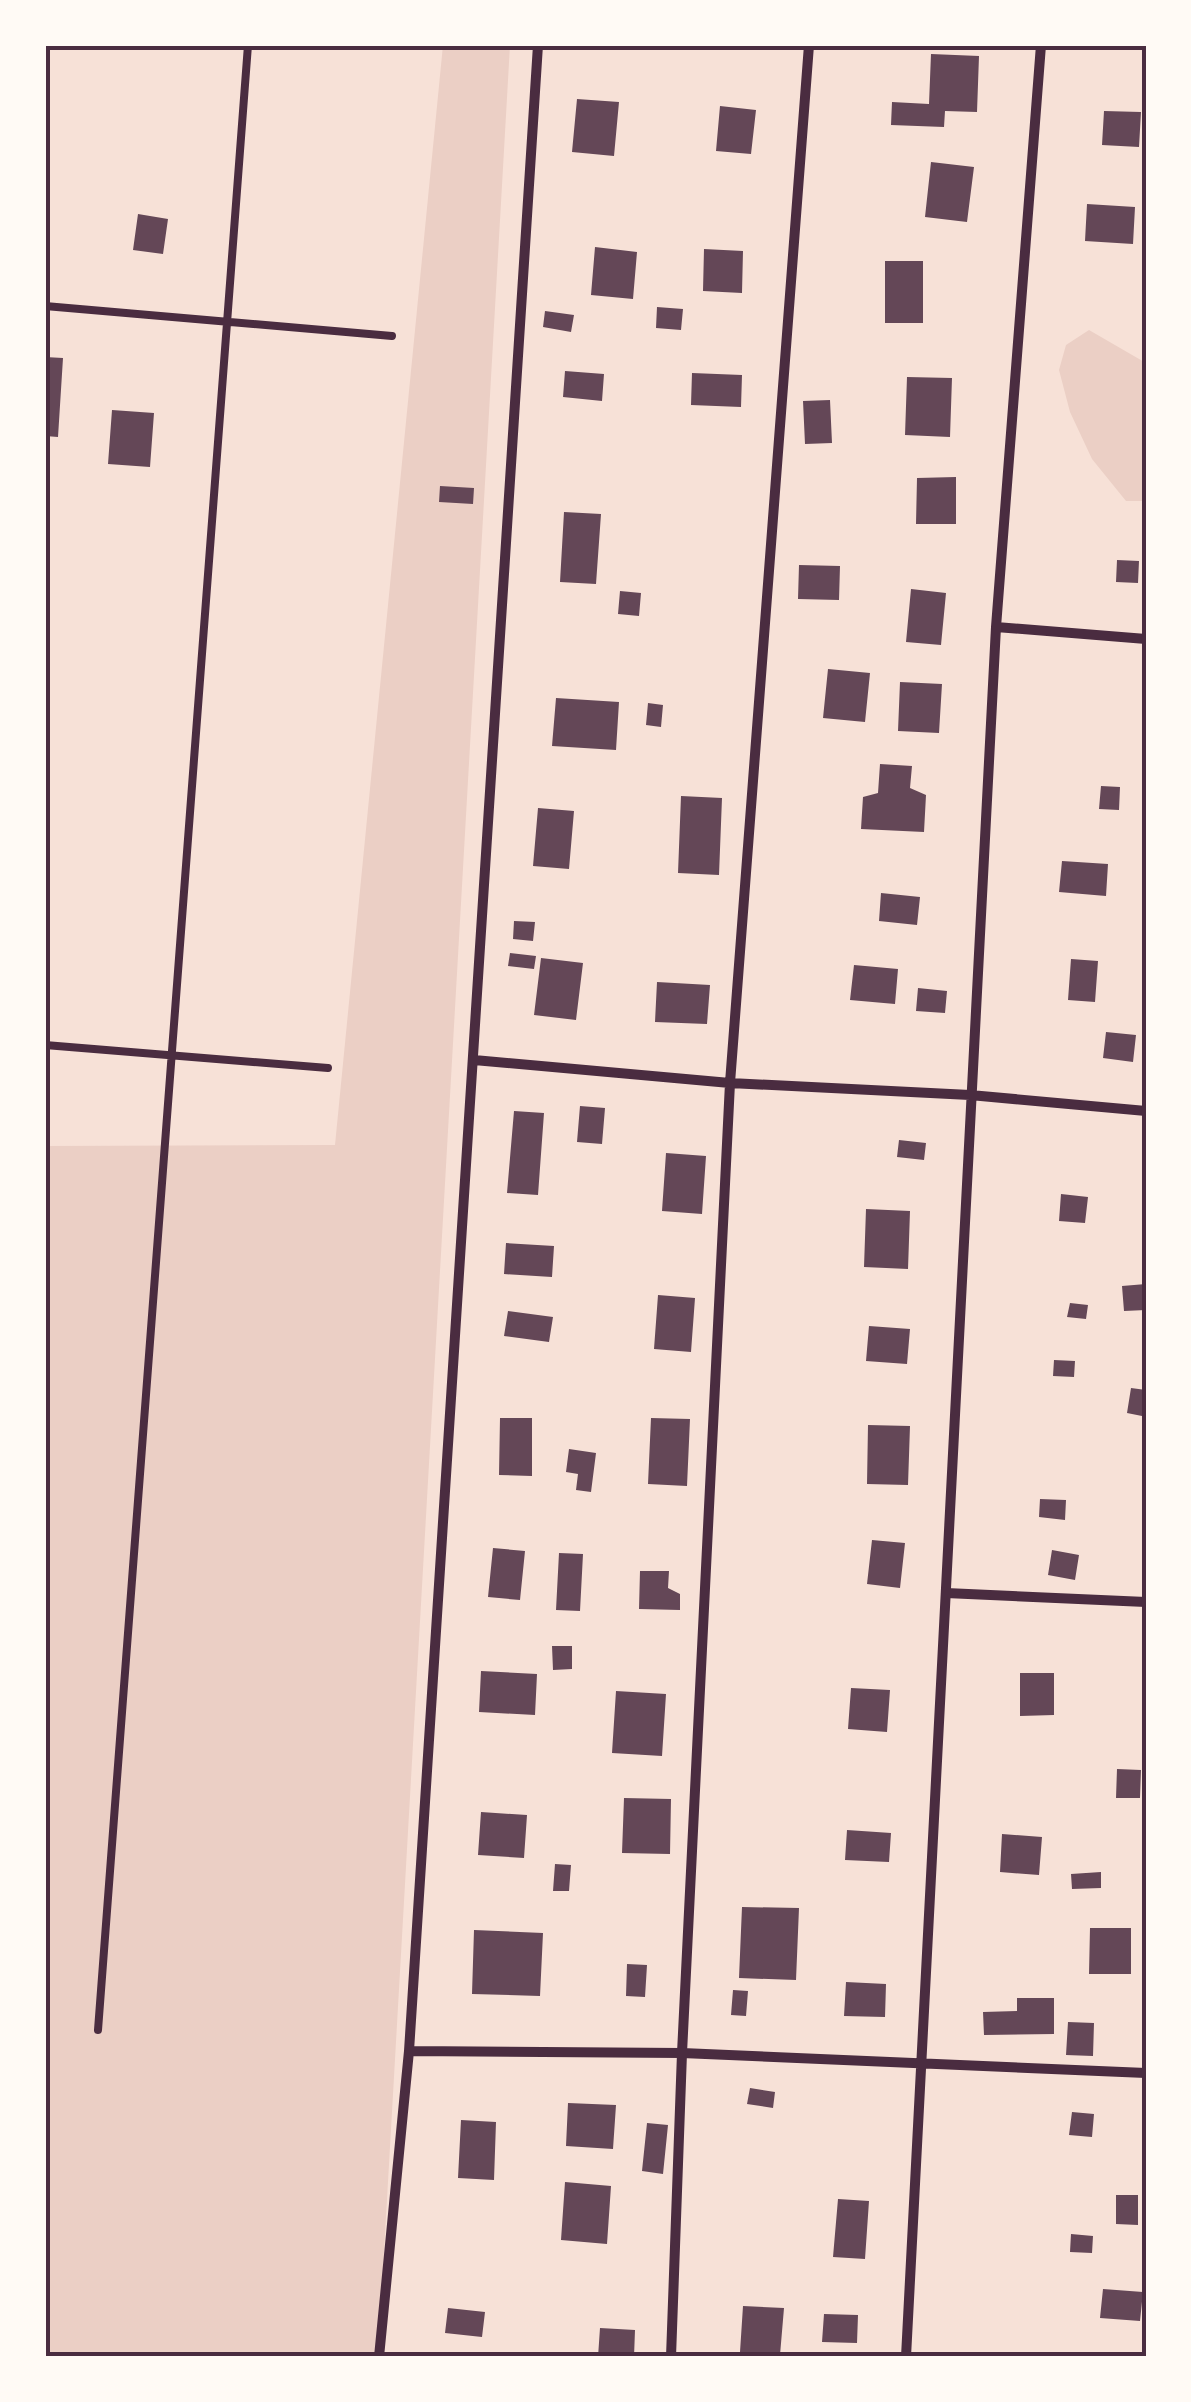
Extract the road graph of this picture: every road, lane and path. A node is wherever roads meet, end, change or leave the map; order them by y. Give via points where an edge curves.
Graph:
1 (248, 45) edge
2 (538, 45) edge
3 (808, 45) edge
4 (1041, 45) edge
5 (45, 306) edge
6 (229, 321) junction
7 (392, 336) dead end
8 (996, 627) junction
9 (1146, 639) edge
10 (45, 1045) edge
11 (170, 1054) junction
12 (474, 1060) junction
13 (328, 1068) dead end
14 (730, 1083) junction
15 (970, 1095) junction
16 (1146, 1111) edge
17 (946, 1592) junction
18 (1146, 1602) edge
19 (98, 2030) dead end
20 (409, 2050) junction
21 (682, 2053) junction
22 (919, 2063) junction
23 (1146, 2073) edge
24 (379, 2357) edge
25 (671, 2357) edge
26 (906, 2357) edge

1 - 6 lane
2 - 12 street
3 - 14 street
4 - 8 street
5 - 6 lane
6 - 7 lane
6 - 11 lane
8 - 9 street
8 - 15 street
10 - 11 lane
11 - 13 lane
11 - 19 lane
12 - 14 street
12 - 20 street
14 - 15 street
14 - 21 street
15 - 16 street
15 - 17 street
17 - 18 street
17 - 22 street
20 - 21 street
20 - 24 street
21 - 22 street
21 - 25 street
22 - 23 street
22 - 26 street

